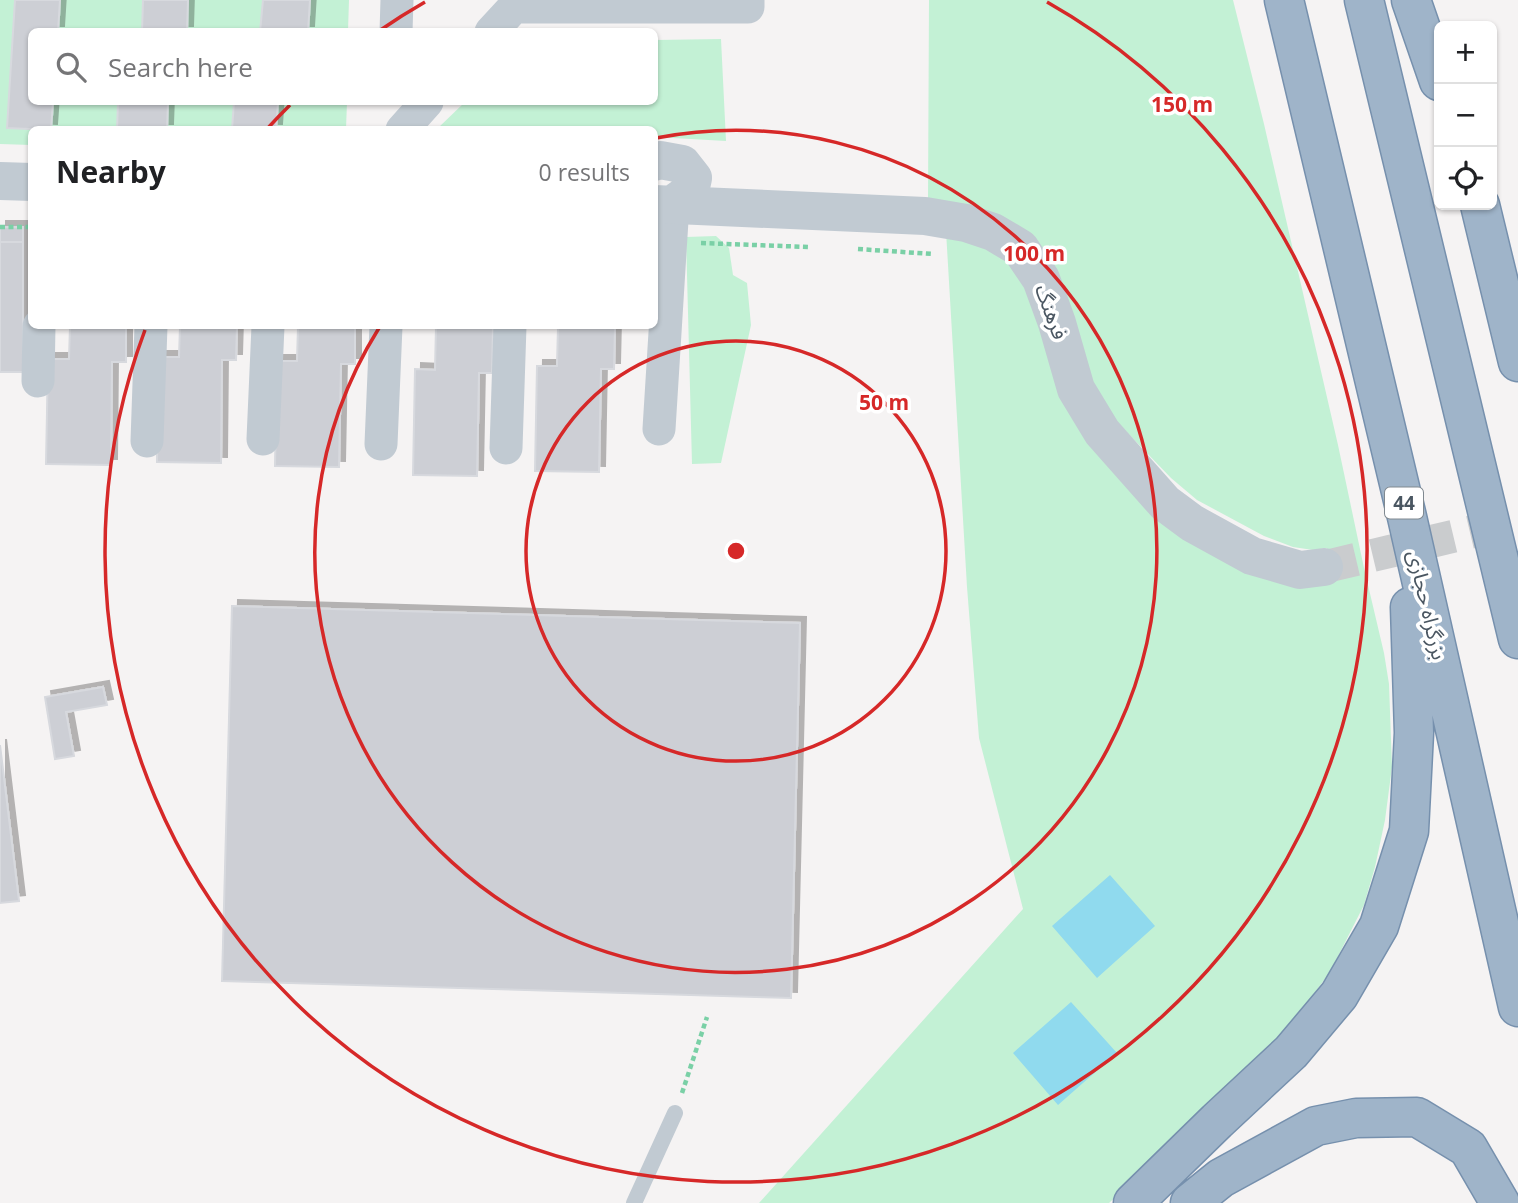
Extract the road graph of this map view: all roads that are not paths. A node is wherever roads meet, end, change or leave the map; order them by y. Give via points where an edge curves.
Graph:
1 (397, 0) edge
2 (748, 0) edge
3 (1284, 0) edge
4 (1364, 0) edge
5 (1411, 0) edge
6 (396, 28) edge
7 (495, 28) edge
8 (1434, 67) edge
9 (393, 105) edge
10 (424, 105) edge
11 (392, 126) edge
12 (406, 126) edge
13 (658, 161) edge
14 (0, 181) edge
15 (28, 182) edge
16 (1481, 210) edge
17 (666, 216) edge
18 (39, 329) edge
19 (151, 329) edge
20 (268, 329) edge
21 (386, 329) edge
22 (510, 329) edge
23 (1518, 362) edge
24 (38, 381) dead end
25 (659, 429) dead end
26 (263, 439) dead end
27 (147, 441) dead end
28 (381, 444) dead end
29 (506, 448) dead end
30 (1407, 517) junction
31 (1324, 567) tunnel mouth
32 (1518, 639) edge
33 (1518, 1007) edge
34 (675, 1113) road end
35 (634, 1203) edge
36 (1133, 1203) edge
37 (1190, 1203) edge
38 (1500, 1203) edge

1 - 6 street
2 - 7 street via 748,6 514,7
3 - 30 highway, بزرگراه حجازی / 44
4 - 32 highway
5 - 8 highway
9 - 11 street
10 - 12 street
13 - 17 street via 682,164 693,178 690,192
14 - 15 street
16 - 23 highway
17 - 25 street
17 - 31 street, فرهنگ via 925,216 993,232 1020,248 1041,279 1076,389 1102,432 1164,503 1252,556 1300,570
18 - 24 street
19 - 27 street
20 - 26 street
21 - 28 street
22 - 29 street
30 - 33 highway, بزرگراه حجازی / 44
30 - 36 highway via 1414,733 1409,831 1379,926 1339,995 1291,1052
34 - 35 lane
37 - 38 highway via 1221,1178 1316,1126 1356,1118 1417,1117 1468,1148

